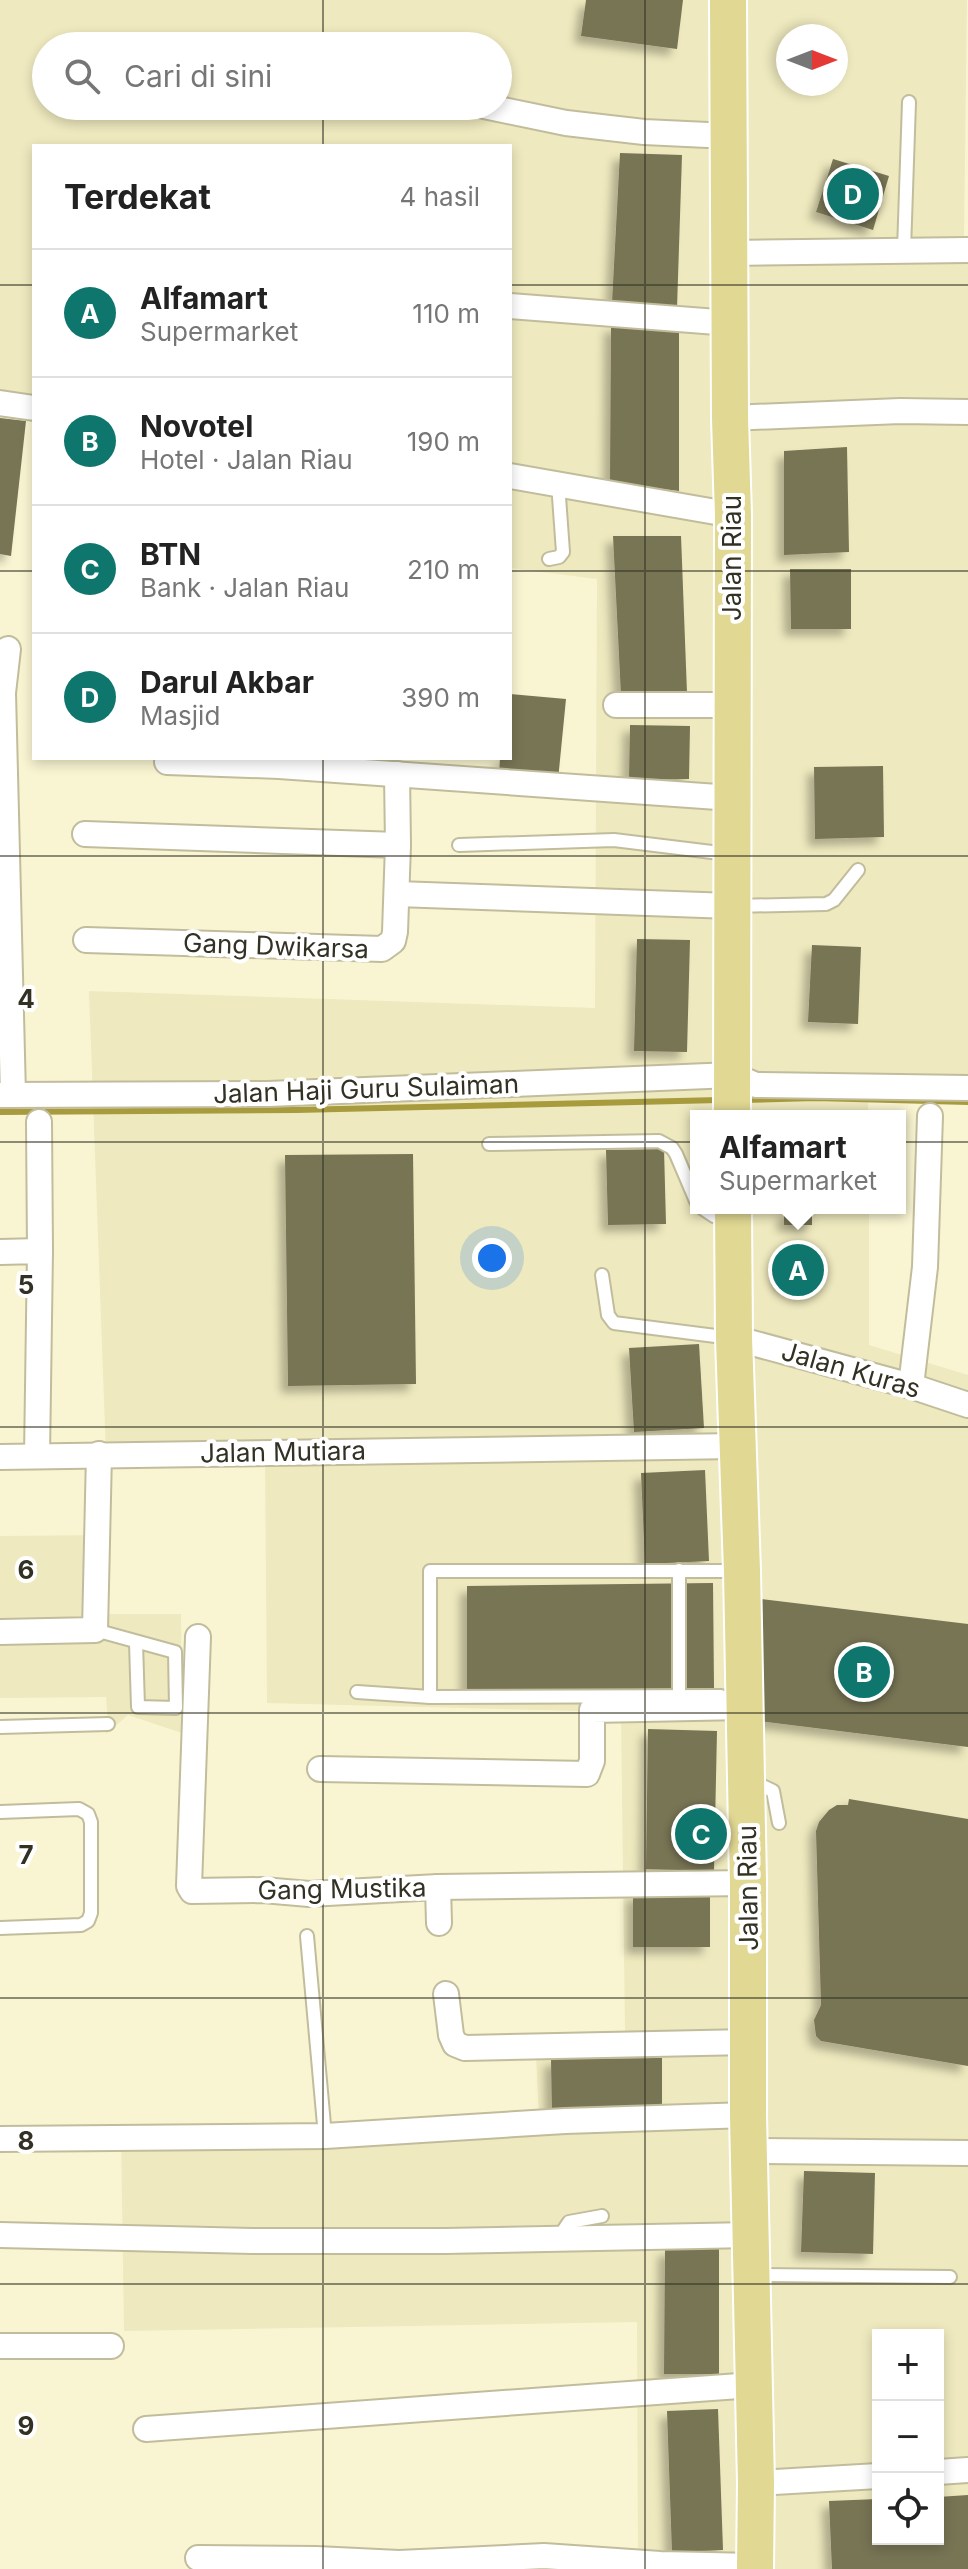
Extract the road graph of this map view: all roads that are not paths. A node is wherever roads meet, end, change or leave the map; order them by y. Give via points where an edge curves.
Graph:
1 (728, 0) edge
2 (909, 102) dead end
3 (512, 112) edge
4 (729, 136) junction
5 (904, 250) junction
6 (968, 250) edge
7 (730, 253) junction
8 (512, 306) edge
9 (730, 323) junction
10 (0, 403) edge
11 (32, 408) edge
12 (968, 412) edge
13 (730, 418) junction
14 (512, 476) edge
15 (558, 483) junction
16 (733, 515) junction
17 (549, 559) dead end
18 (8, 649) dead end
19 (616, 705) dead end
20 (733, 705) junction
21 (167, 762) dead end
22 (397, 774) junction
23 (732, 798) junction
24 (85, 834) dead end
25 (398, 845) junction
26 (459, 845) dead end
27 (731, 855) junction
28 (858, 870) dead end
29 (397, 894) junction
30 (731, 906) junction
31 (86, 940) dead end
32 (968, 1088) edge
33 (6, 1095) edge
34 (732, 1095) edge
35 (930, 1116) dead end
36 (39, 1122) dead end
37 (489, 1144) dead end
38 (690, 1187) edge
39 (723, 1214) edge
40 (40, 1251) junction
41 (0, 1252) edge
42 (602, 1275) dead end
43 (734, 1338) junction
44 (911, 1386) junction
45 (968, 1405) edge
46 (737, 1446) junction
47 (99, 1454) junction
48 (37, 1456) junction
49 (0, 1457) edge
50 (679, 1570) junction
51 (742, 1571) junction
52 (95, 1630) junction
53 (0, 1632) edge
54 (198, 1637) dead end
55 (136, 1643) junction
56 (357, 1692) dead end
57 (679, 1696) junction
58 (430, 1697) junction
59 (744, 1701) junction
60 (108, 1724) dead end
61 (0, 1727) edge
62 (320, 1769) dead end
63 (746, 1778) junction
64 (0, 1812) edge
65 (779, 1823) dead end
66 (748, 1883) junction
67 (438, 1887) junction
68 (439, 1923) dead end
69 (0, 1928) edge
70 (307, 1936) dead end
71 (446, 1994) dead end
72 (749, 2042) junction
73 (748, 2115) junction
74 (325, 2136) junction
75 (0, 2139) edge
76 (749, 2151) junction
77 (968, 2153) edge
78 (602, 2216) dead end
79 (0, 2235) edge
80 (751, 2235) junction
81 (557, 2240) junction
82 (752, 2275) junction
83 (950, 2277) dead end
84 (0, 2346) edge
85 (111, 2346) dead end
86 (753, 2385) junction
87 (146, 2429) dead end
88 (968, 2470) edge
89 (944, 2472) edge
90 (872, 2476) edge
91 (756, 2483) junction
92 (198, 2558) dead end
93 (755, 2567) edge

1 - 4 main road, Jalan Riau
2 - 5 lane
3 - 4 street via 644,132
4 - 7 main road, Jalan Riau
5 - 6 street
5 - 7 street
7 - 9 main road, Jalan Riau
8 - 9 street
9 - 13 main road, Jalan Riau
10 - 11 street
12 - 13 street
13 - 16 main road, Jalan Riau
14 - 15 street
15 - 16 street
15 - 17 lane via 563,552
16 - 20 main road, Jalan Riau
18 - 33 street via 3,693
19 - 20 street
20 - 23 main road, Jalan Riau
21 - 22 street
22 - 23 street
22 - 25 street, Gang Dwikarsa
23 - 27 main road, Jalan Riau
24 - 25 street
25 - 29 street, Gang Dwikarsa
26 - 27 lane via 614,840
27 - 30 main road, Jalan Riau
28 - 30 lane via 826,904
29 - 30 street
29 - 31 street, Gang Dwikarsa via 393,941 382,949
30 - 34 main road, Jalan Riau
32 - 34 street, Jalan Haji Guru Sulaiman via 756,1085
33 - 34 street, Jalan Haji Guru Sulaiman
35 - 44 street via 925,1267
36 - 40 street
37 - 38 lane via 659,1141 676,1154
39 - 43 main road, Jalan Riau
40 - 41 street
40 - 48 street
42 - 43 lane via 614,1323
43 - 44 street, Jalan Kuras
43 - 46 main road, Jalan Riau
44 - 45 street, Jalan Kuras
46 - 47 street, Jalan Mutiara
46 - 51 main road, Jalan Riau
47 - 48 street, Jalan Mutiara
47 - 52 street
48 - 49 street, Jalan Mutiara
50 - 51 lane
50 - 57 lane
50 - 58 lane via 430,1571
51 - 59 main road, Jalan Riau
52 - 53 street
52 - 55 lane
54 - 67 street, Gang Mustika via 189,1889 309,1894
55 - 55 lane via 175,1652 176,1708 138,1707
56 - 58 lane
57 - 58 lane
57 - 59 lane
59 - 62 street via 592,1710 587,1774
59 - 63 main road, Jalan Riau
60 - 61 lane
63 - 65 lane via 773,1791
63 - 66 main road, Jalan Riau
64 - 69 lane via 79,1809 91,1822 88,1921
66 - 67 street, Gang Mustika
66 - 72 main road, Jalan Riau
67 - 68 street
70 - 74 lane
71 - 72 street via 451,2035 465,2048
72 - 73 main road, Jalan Riau
73 - 74 street
73 - 76 main road, Jalan Riau
74 - 75 street
76 - 77 street
76 - 80 main road, Jalan Riau
78 - 81 lane via 569,2222
79 - 81 street
80 - 81 street
80 - 82 main road, Jalan Riau
82 - 83 lane
82 - 86 main road, Jalan Riau
84 - 85 street
86 - 87 street
86 - 91 main road, Jalan Riau
88 - 89 street
90 - 91 street
91 - 93 main road, Jalan Riau
92 - 93 street via 399,2563 544,2556

